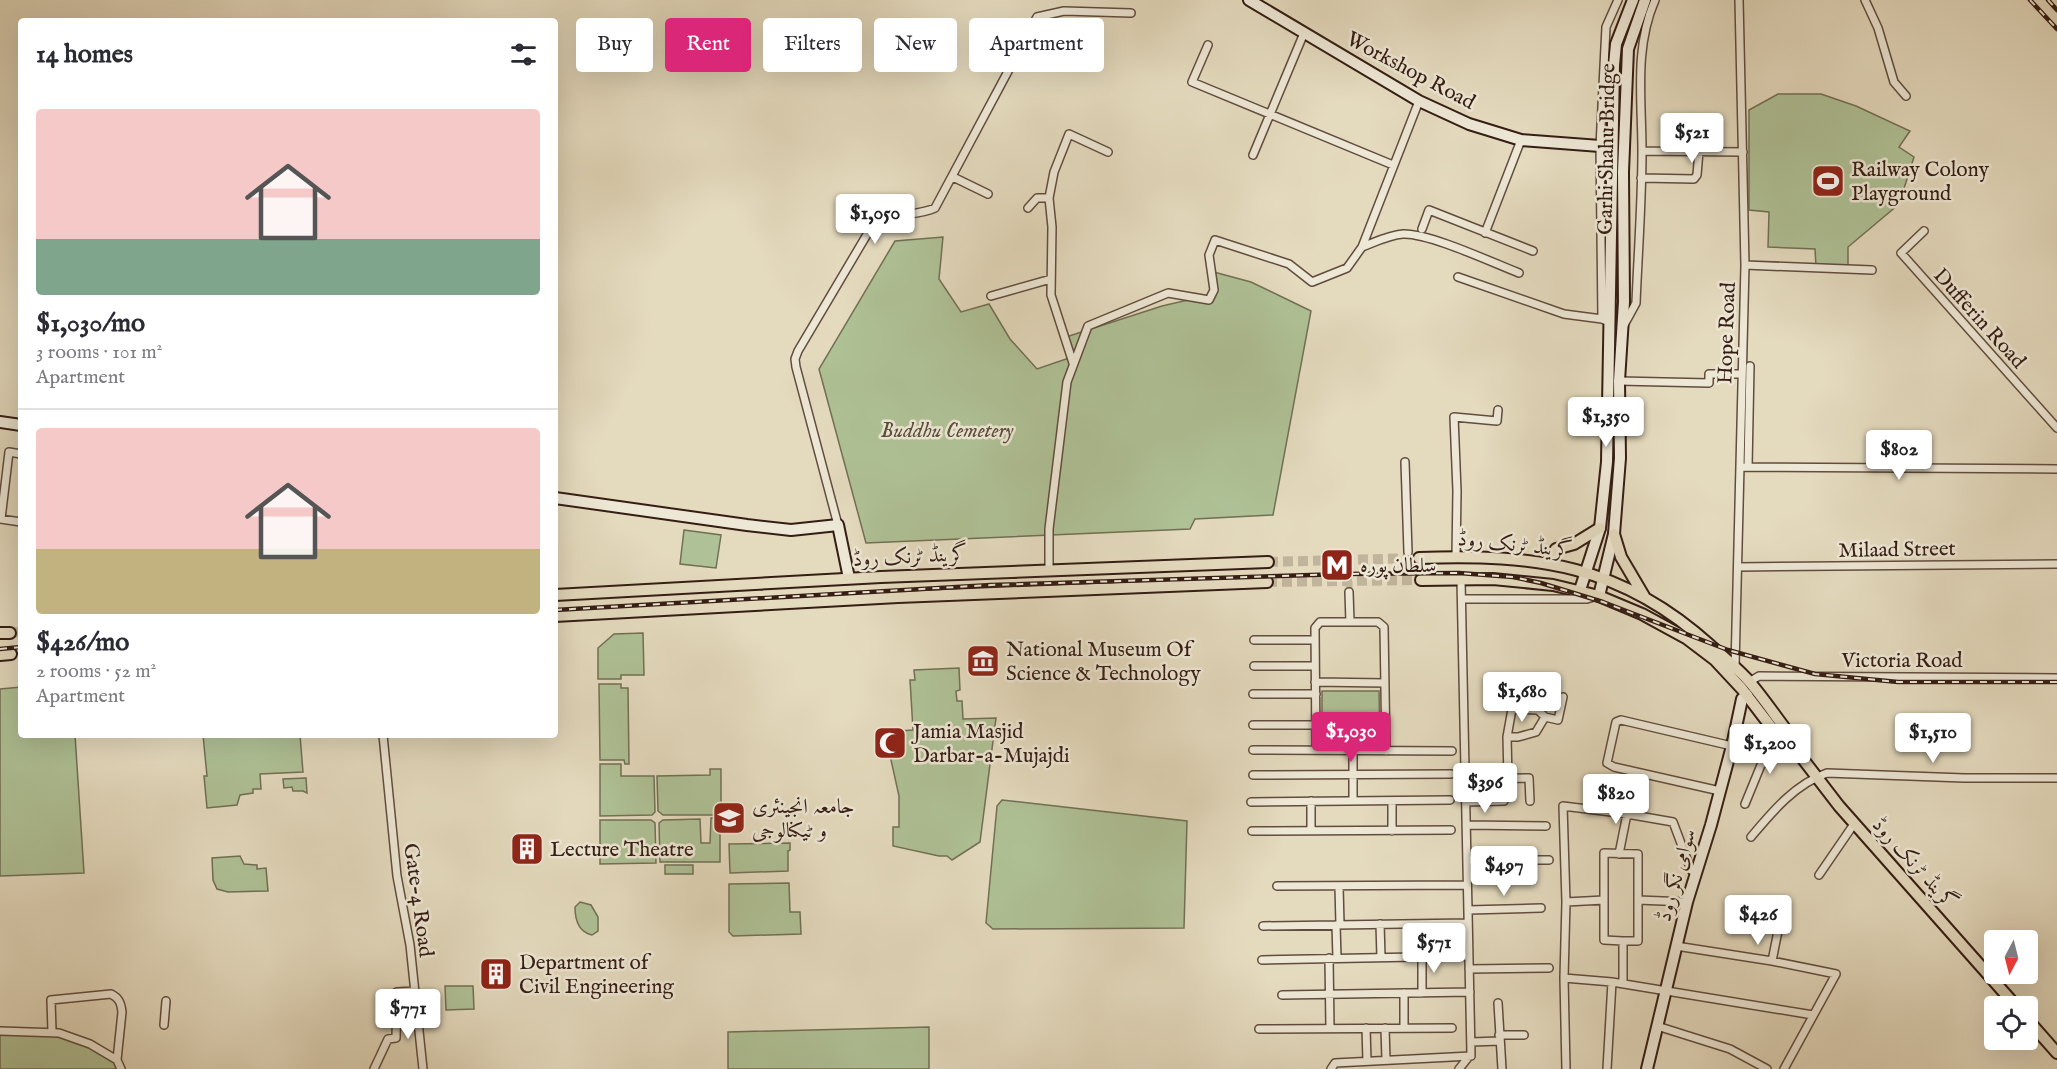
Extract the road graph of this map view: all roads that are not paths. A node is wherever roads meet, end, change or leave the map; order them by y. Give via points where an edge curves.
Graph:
1 (1250, 0) edge
2 (1618, 0) edge
3 (1633, 0) edge
4 (1645, 0) edge
5 (1655, 0) edge
6 (1739, 0) edge
7 (1865, 0) edge
8 (1131, 13) dead end
9 (1304, 33) junction
10 (1208, 45) dead end
11 (1906, 96) dead end
12 (1419, 101) junction
13 (1270, 114) junction
14 (1521, 140) junction
15 (1600, 146) junction
16 (1642, 151) junction
17 (1108, 152) dead end
18 (1699, 152) junction
19 (1743, 152) junction
20 (1253, 154) dead end
21 (1393, 165) junction
22 (953, 177) junction
23 (1641, 178) junction
24 (988, 194) dead end
25 (1049, 198) junction
26 (1028, 208) dead end
27 (1422, 229) dead end
28 (1924, 231) dead end
29 (1485, 233) junction
30 (1362, 247) junction
31 (1533, 251) dead end
32 (1744, 265) junction
33 (1872, 270) dead end
34 (1518, 273) dead end
35 (1458, 277) dead end
36 (1051, 279) junction
37 (991, 296) dead end
38 (1606, 321) junction
39 (1624, 326) junction
40 (1073, 363) junction
41 (1750, 366) dead end
42 (1741, 374) junction
43 (1620, 381) junction
44 (1498, 410) dead end
45 (0, 422) edge
46 (18, 424) edge
47 (2057, 428) edge
48 (18, 454) edge
49 (1405, 462) dead end
50 (1744, 467) junction
51 (2057, 469) edge
52 (558, 498) edge
53 (0, 519) edge
54 (18, 522) edge
55 (838, 525) junction
56 (1600, 528) junction
57 (1614, 534) junction
58 (1408, 552) dead end
59 (1456, 556) junction
60 (1419, 558) tunnel mouth
61 (1268, 562) tunnel mouth
62 (1546, 563) junction
63 (2057, 564) edge
64 (1737, 567) junction
65 (1049, 569) junction
66 (1585, 572) junction
67 (1604, 577) junction
68 (849, 578) junction
69 (1421, 580) tunnel mouth
70 (1461, 580) junction
71 (1267, 582) tunnel mouth
72 (1580, 590) junction
73 (1349, 592) tunnel mouth
74 (558, 595) edge
75 (1599, 596) junction
76 (1644, 596) junction
77 (1462, 599) junction
78 (558, 616) edge
79 (1350, 622) junction
80 (1254, 640) dead end
81 (1315, 640) junction
82 (1254, 666) dead end
83 (1315, 666) junction
84 (1735, 668) junction
85 (2057, 678) edge
86 (1315, 682) junction
87 (1749, 682) junction
88 (1385, 683) junction
89 (1253, 694) dead end
90 (1316, 694) junction
91 (1747, 695) junction
92 (1563, 697) dead end
93 (1545, 717) junction
94 (1253, 725) dead end
95 (1316, 725) junction
96 (1507, 737) junction
97 (383, 738) edge
98 (1789, 741) junction
99 (1732, 746) junction
100 (1253, 750) dead end
101 (1316, 750) junction
102 (1353, 751) junction
103 (1386, 751) junction
104 (1452, 751) dead end
105 (1353, 774) junction
106 (1451, 774) dead end
107 (1253, 775) dead end
108 (1816, 777) junction
109 (1508, 778) junction
110 (2057, 778) edge
111 (1466, 779) junction
112 (1720, 791) junction
113 (1450, 800) dead end
114 (1311, 801) junction
115 (1353, 801) junction
116 (1392, 801) junction
117 (1504, 801) dead end
118 (1530, 801) dead end
119 (1251, 802) dead end
120 (1466, 802) junction
121 (1745, 804) dead end
122 (1627, 814) junction
123 (1854, 824) junction
124 (1466, 825) junction
125 (1546, 826) dead end
126 (1450, 830) dead end
127 (1251, 831) dead end
128 (1311, 831) junction
129 (1392, 831) junction
130 (1751, 837) dead end
131 (1619, 854) junction
132 (1467, 860) junction
133 (1549, 860) dead end
134 (1696, 873) junction
135 (1819, 875) dead end
136 (1467, 885) junction
137 (1277, 886) dead end
138 (1339, 886) junction
139 (1604, 900) junction
140 (1638, 900) junction
141 (1566, 902) junction
142 (1687, 902) junction
143 (1541, 908) dead end
144 (1468, 910) junction
145 (1780, 921) dead end
146 (1468, 923) junction
147 (1380, 924) junction
148 (1424, 924) junction
149 (1338, 925) junction
150 (1263, 926) dead end
151 (1623, 941) junction
152 (1676, 946) junction
153 (1469, 956) junction
154 (1381, 957) junction
155 (1423, 957) junction
156 (1333, 958) junction
157 (1262, 960) dead end
158 (1772, 961) junction
159 (1549, 968) dead end
160 (1469, 969) junction
161 (1564, 978) junction
162 (1612, 982) junction
163 (1623, 984) junction
164 (415, 991) junction
165 (1666, 991) junction
166 (1470, 992) junction
167 (1404, 993) junction
168 (1422, 993) junction
169 (1330, 994) junction
170 (1282, 995) dead end
171 (2007, 996) edge
172 (166, 1001) dead end
173 (1498, 1003) dead end
174 (1814, 1015) junction
175 (164, 1025) dead end
176 (1657, 1026) junction
177 (1330, 1028) junction
178 (1366, 1028) junction
179 (1385, 1028) junction
180 (1404, 1028) junction
181 (1452, 1028) dead end
182 (1259, 1029) dead end
183 (0, 1031) edge
184 (52, 1031) junction
185 (2038, 1031) edge
186 (1524, 1035) dead end
187 (1499, 1038) junction
188 (1471, 1041) junction
189 (2057, 1053) edge
190 (1471, 1056) junction
191 (117, 1060) junction
192 (1386, 1060) junction
193 (1367, 1061) junction
194 (121, 1069) edge
195 (374, 1069) edge
196 (423, 1069) edge
197 (1331, 1069) edge
198 (1459, 1069) edge
199 (1502, 1069) edge
200 (1566, 1069) edge
201 (1607, 1069) edge
202 (1647, 1069) edge
203 (1767, 1069) edge
204 (1784, 1069) edge

1 - 9 main road, Workshop Road
2 - 15 street via 1606,27
3 - 38 main road, Garhi Shahu Bridge via 1616,44 1611,302
4 - 39 main road, Garhi Shahu Bridge via 1628,48 1623,172
5 - 16 street via 1642,46
6 - 19 street, Hope Road
7 - 11 street via 1894,82
8 - 22 street via 1064,10 1037,17
9 - 12 main road, Workshop Road
9 - 13 street
10 - 13 street via 1192,82
12 - 14 main road, Workshop Road via 1469,124
12 - 21 street
13 - 20 street
13 - 21 street
14 - 15 main road, Workshop Road
14 - 29 street
15 - 38 street
16 - 18 street
16 - 23 street
17 - 25 street via 1070,134 1054,172
18 - 19 street
18 - 23 street via 1694,179
19 - 32 street, Hope Road
21 - 30 street
22 - 24 street
22 - 55 street via 935,208 885,218 872,226 795,359
23 - 39 street via 1636,303
25 - 26 street via 1037,198
25 - 36 street
27 - 29 street via 1429,210
28 - 47 street, Dufferin Road via 1901,253
29 - 31 street
30 - 34 street via 1406,234
30 - 40 street via 1347,268 1312,282 1289,264 1215,240 1209,255 1214,290 1209,300 1168,293 1088,326
32 - 33 street
32 - 42 street, Hope Road
35 - 38 street via 1564,314
36 - 37 street
36 - 40 street via 1051,295
38 - 56 main road, Garhi Shahu Bridge via 1607,462
39 - 43 main road, Garhi Shahu Bridge
40 - 65 street via 1067,382 1049,529
41 - 50 street
42 - 43 street via 1709,374 1709,382
42 - 50 street, Hope Road
43 - 57 main road, Garhi Shahu Bridge via 1620,458
44 - 59 street via 1497,421 1454,417
45 - 46 main road
48 - 53 street via 9,452
49 - 58 street
50 - 51 street
50 - 64 street, Hope Road
52 - 55 main road via 791,530
53 - 54 street
55 - 68 main road
56 - 62 main road via 1574,544 1556,549
56 - 66 main road, Garhi Shahu Bridge
57 - 67 main road, Garhi Shahu Bridge
57 - 76 main road via 1621,557
59 - 60 main road, گرینڈ ٹرنک روڈ
59 - 62 main road, گرینڈ ٹرنک روڈ
61 - 65 main road, گرینڈ ٹرنک روڈ
62 - 66 main road, گرینڈ ٹرنک روڈ
63 - 64 street, Milaad Street
64 - 84 street, Hope Road
65 - 68 main road, گرینڈ ٹرنک روڈ
66 - 67 main road, گرینڈ ٹرنک روڈ
66 - 72 main road, Garhi Shahu Bridge
67 - 75 main road, Garhi Shahu Bridge
67 - 76 main road, گرینڈ ٹرنک روڈ
68 - 74 main road, گرینڈ ٹرنک روڈ
69 - 70 main road, گرینڈ ٹرنک روڈ
70 - 72 main road, گرینڈ ٹرنک روڈ via 1520,580
70 - 77 street
71 - 78 main road, گرینڈ ٹرنک روڈ
72 - 75 main road, گرینڈ ٹرنک روڈ
73 - 79 street
75 - 77 street
75 - 91 main road, گرینڈ ٹرنک روڈ via 1686,638 1715,660
76 - 84 main road, گرینڈ ٹرنک روڈ via 1696,632
77 - 111 street
79 - 81 street via 1320,622 1315,628
79 - 88 street via 1378,622 1384,627
80 - 81 street
81 - 83 street
82 - 83 street
83 - 86 street
84 - 87 main road, گرینڈ ٹرنک روڈ
85 - 87 street, Victoria Road via 1759,676
86 - 88 street
86 - 90 street
87 - 98 main road, گرینڈ ٹرنک روڈ via 1787,730
88 - 103 street
89 - 90 street
90 - 95 street
91 - 98 main road, گرینڈ ٹرنک روڈ via 1778,736
91 - 99 main road, سوامی نگر روڈ via 1742,699
92 - 93 street via 1558,720
93 - 96 street via 1536,732
93 - 96 street via 1538,710 1512,709
94 - 95 street
95 - 101 street
96 - 109 street
97 - 164 street, Gate-4 Road via 397,876
98 - 108 main road, گرینڈ ٹرنک روڈ
98 - 121 street via 1761,765
99 - 112 main road, سوامی نگر روڈ
99 - 112 street via 1621,720 1616,722 1611,740 1608,763 1614,767
100 - 101 street
101 - 102 street
102 - 103 street
102 - 105 street
103 - 104 street
105 - 106 street
105 - 107 street
105 - 115 street
108 - 110 street via 1827,772
108 - 123 main road, گرینڈ ٹرنک روڈ
108 - 130 street via 1775,809
109 - 111 street
109 - 118 street via 1529,778
111 - 120 street
112 - 134 main road, سوامی نگر روڈ
113 - 116 street
114 - 115 street
114 - 119 street
114 - 128 street
115 - 116 street
116 - 129 street
117 - 120 street
120 - 124 street
122 - 131 street
122 - 134 street via 1673,822 1691,870
122 - 141 street via 1563,806
123 - 135 street
123 - 171 main road, گرینڈ ٹرنک روڈ
124 - 125 street
124 - 132 street
126 - 129 street
127 - 128 street
128 - 129 street
131 - 139 street via 1604,854
131 - 140 street via 1638,854
132 - 133 street
132 - 136 street
134 - 142 main road, سوامی نگر روڈ
136 - 138 street
136 - 144 street
137 - 138 street
138 - 149 street
139 - 141 street
139 - 151 street via 1604,940
140 - 142 street
140 - 151 street via 1638,941
141 - 161 street
142 - 152 main road, سوامی نگر روڈ
143 - 144 street
144 - 146 street
145 - 158 street
146 - 148 street
146 - 153 street
147 - 148 street
147 - 149 street
147 - 154 street
148 - 155 street
149 - 150 street
149 - 156 street
151 - 163 street
152 - 158 street
152 - 165 main road, سوامی نگر روڈ
153 - 155 street
153 - 160 street
154 - 155 street
154 - 156 street
155 - 168 street
156 - 157 street
156 - 169 street
158 - 174 street via 1836,974
159 - 160 street
160 - 166 street
161 - 162 street
161 - 200 street
162 - 163 street
162 - 201 street
163 - 165 street
164 - 195 street via 397,992 396,1038 388,1039
164 - 196 street, Gate-4 Road
165 - 174 street
165 - 176 main road, سوامی نگر روڈ
166 - 168 street
166 - 188 street
167 - 168 street
167 - 169 street
167 - 180 street
169 - 170 street
169 - 177 street
172 - 175 street
173 - 187 street
174 - 204 street
176 - 202 main road, سوامی نگر روڈ
176 - 203 street via 1730,1049
177 - 178 street
177 - 182 street
178 - 179 street
178 - 193 street
179 - 180 street
179 - 192 street
180 - 181 street
183 - 184 street
184 - 191 street via 90,1044
184 - 191 street via 51,1000 111,994 122,1005
185 - 189 main road
186 - 187 street
187 - 188 street
187 - 199 street
188 - 190 street
190 - 192 street
190 - 198 street
191 - 194 street
192 - 193 street
193 - 197 street via 1335,1063

